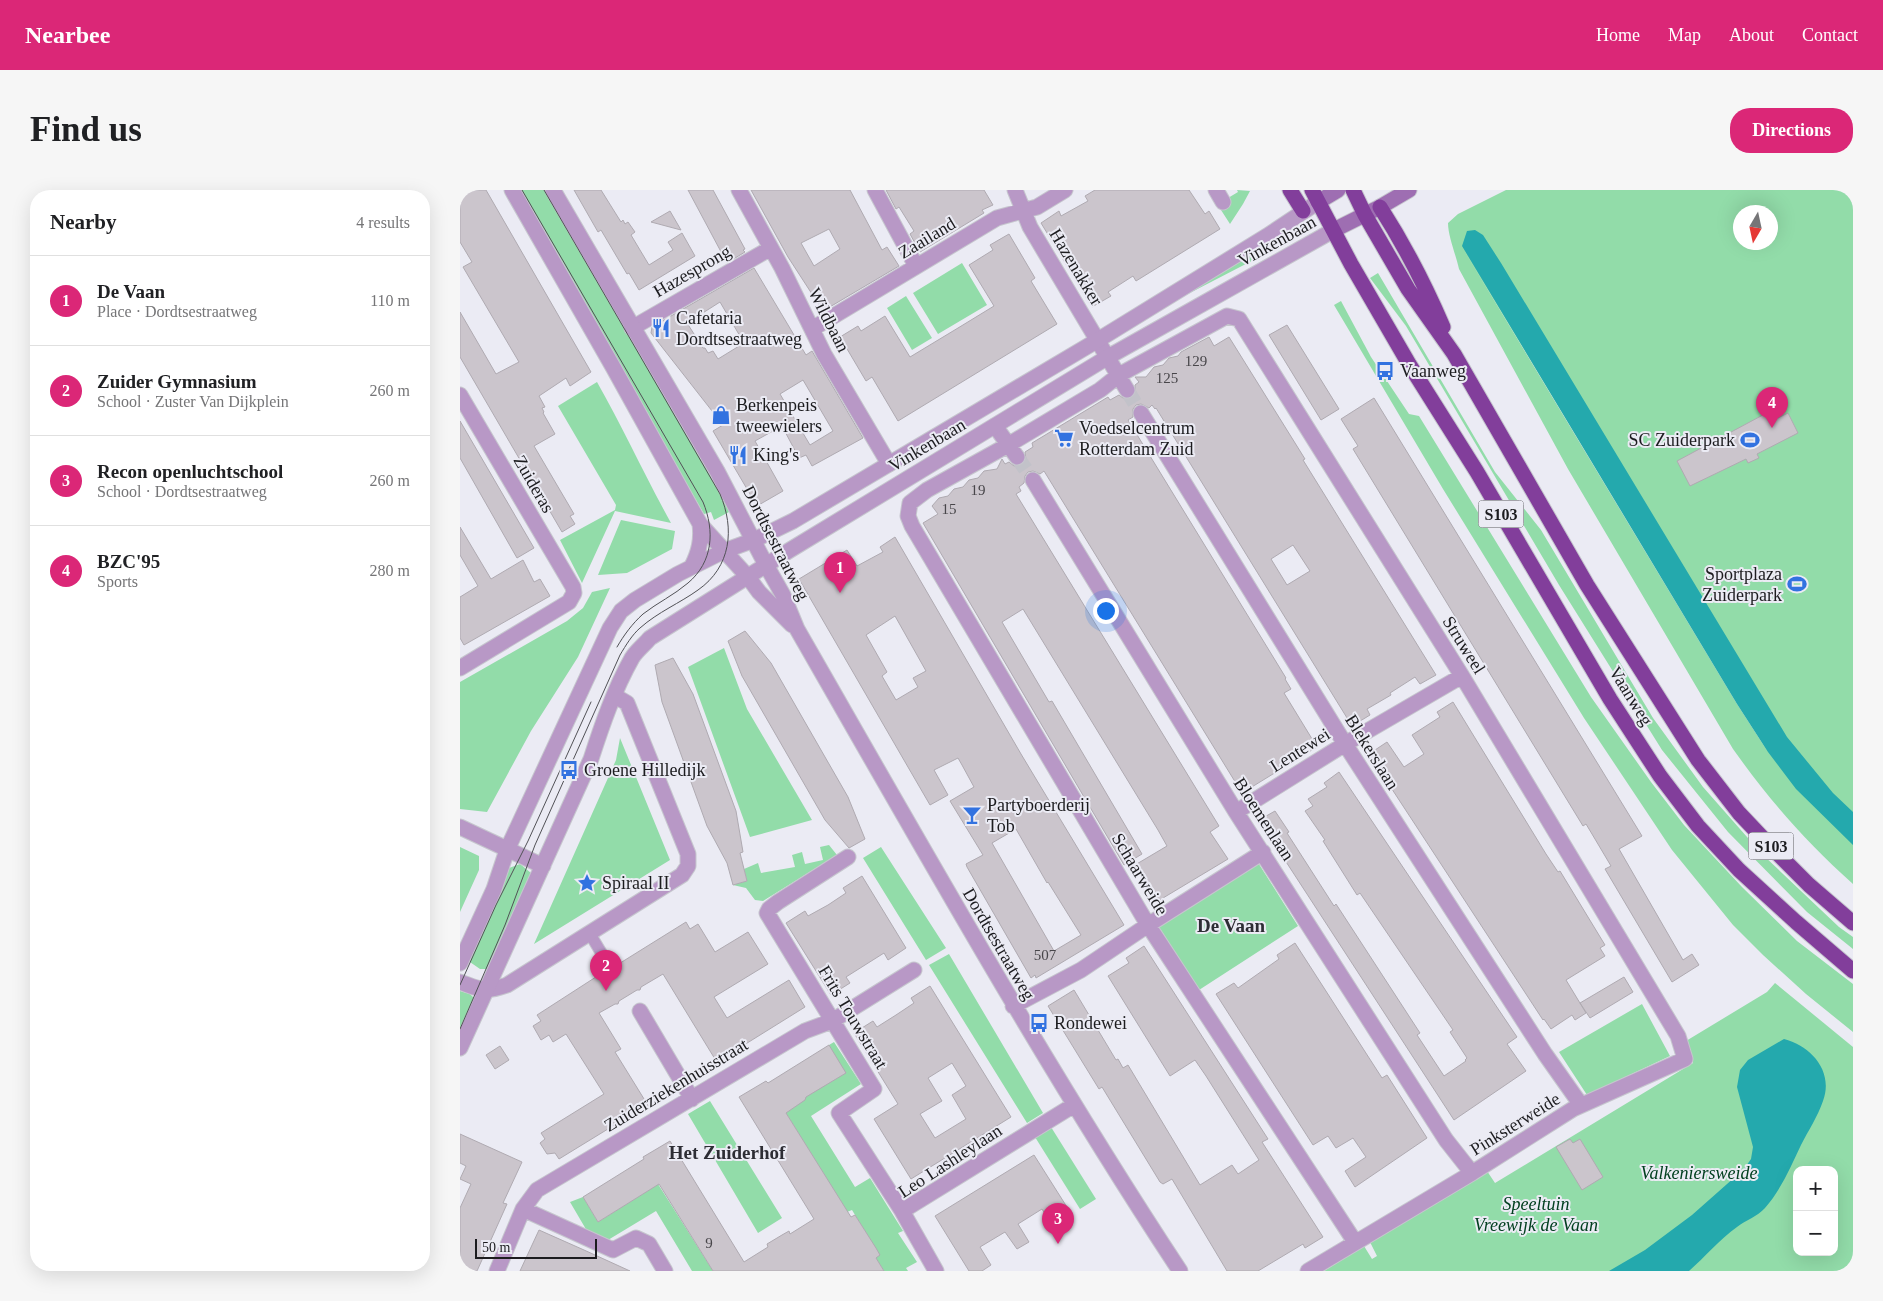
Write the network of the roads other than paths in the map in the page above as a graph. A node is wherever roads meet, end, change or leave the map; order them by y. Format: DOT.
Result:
graph roads {
  1 [pos="512,190"];
  2 [pos="553,190"];
  3 [pos="739,190"];
  4 [pos="875,190"];
  5 [pos="1015,190"];
  6 [pos="1065,190"];
  7 [pos="1290,190"];
  8 [pos="1338,190"];
  9 [pos="1353,190"];
  10 [pos="1408,190"];
  11 [pos="1315,196"];
  12 [pos="1380,207"];
  13 [pos="1303,211"];
  14 [pos="1023,212"];
  15 [pos="1365,215"];
  16 [pos="1334,230"];
  17 [pos="771,248"];
  18 [pos="916,266"];
  19 [pos="1239,320"];
  20 [pos="632,328"];
  21 [pos="812,329"];
  22 [pos="1098,340"];
  23 [pos="1454,354"];
  24 [pos="1113,366"];
  25 [pos="1127,390"];
  26 [pos="460,395"];
  27 [pos="1141,412"];
  28 [pos="996,426"];
  29 [pos="1012,451"];
  30 [pos="889,464"];
  31 [pos="1033,480"];
  32 [pos="908,516"];
  33 [pos="700,524"];
  34 [pos="754,540"];
  35 [pos="724,551"];
  36 [pos="766,565"];
  37 [pos="692,566"];
  38 [pos="748,577"];
  39 [pos="797,629"];
  40 [pos="460,668"];
  41 [pos="1462,676"];
  42 [pos="615,696"];
  43 [pos="1345,744"];
  44 [pos="1236,812"];
  45 [pos="460,827"];
  46 [pos="507,850"];
  47 [pos="1263,852"];
  48 [pos="848,857"];
  49 [pos="543,866"];
  50 [pos="1853,923"];
  51 [pos="1148,925"];
  52 [pos="590,934"];
  53 [pos="460,963"];
  54 [pos="611,969"];
  55 [pos="914,970"];
  56 [pos="1853,971"];
  57 [pos="460,982"];
  58 [pos="486,990"];
  59 [pos="1651,993"];
  60 [pos="1013,1006"];
  61 [pos="640,1011"];
  62 [pos="832,1021"];
  63 [pos="460,1048"];
  64 [pos="692,1099"];
  65 [pos="1581,1105"];
  66 [pos="1074,1106"];
  67 [pos="1472,1173"];
  68 [pos="524,1209"];
  69 [pos="902,1211"];
  70 [pos="1355,1242"];
  71 [pos="496,1271"];
  72 [pos="665,1271"];
  73 [pos="936,1271"];
  74 [pos="1180,1271"];
  75 [pos="1308,1271"];
  1 -- 33 [label="street, Dordtsestraatweg"];
  2 -- 20 [label="street, Dordtsestraatweg"];
  3 -- 17 [label="street, Wildbaan"];
  4 -- 18 [label="street"];
  5 -- 14 [label="street, Hazenakker"];
  6 -- 14 [label="street, Zaailand"];
  7 -- 13 [label="highway"];
  8 -- 11 [label="main road"];
  9 -- 15 [label="highway, Vaanweg / S103"];
  10 -- 12 [label="main road"];
  11 -- 13 [label="street, Vinkenbaan"];
  11 -- 16 [label="highway, Vaanweg / S103"];
  12 -- 15 [label="main road"];
  12 -- 23 [label="highway"];
  13 -- 22 [label="street, Vinkenbaan"];
  14 -- 18 [label="street, Zaailand"];
  14 -- 22 [label="street, Hazenakker"];
  15 -- 16 [label="main road"];
  15 -- 23 [label="highway, Vaanweg / S103"];
  16 -- 24 [label="street, Vinkenbaan"];
  16 -- 56 [label="highway, Vaanweg / S103"];
  17 -- 20 [label="street, Hazesprong"];
  17 -- 21 [label="street, Wildbaan"];
  18 -- 21 [label="street, Zaailand"];
  19 -- 24 [label="street, Vinkenbaan"];
  19 -- 41 [label="street, Struweel"];
  20 -- 34 [label="street, Dordtsestraatweg"];
  21 -- 30 [label="street, Wildbaan"];
  22 -- 24 [label="street"];
  22 -- 30 [label="street, Vinkenbaan"];
  23 -- 50 [label="highway, Vaanweg / S103"];
  24 -- 25 [label="street"];
  24 -- 28 [label="street, Vinkenbaan"];
  24 -- 29 [label="street, Vinkenbaan"];
  26 -- 40 [label="street, Zuideras"];
  27 -- 43 [label="street, Blekerslaan"];
  28 -- 29 [label="street"];
  28 -- 36 [label="street, Vinkenbaan"];
  29 -- 32 [label="street, Vinkenbaan"];
  30 -- 34 [label="street, Vinkenbaan"];
  31 -- 44 [label="street, Bloemenlaan"];
  32 -- 51 [label="street, Schaarweide"];
  33 -- 35 [label="street, Dordtsestraatweg"];
  33 -- 37 [label="street"];
  34 -- 35 [label="street"];
  34 -- 36 [label="street, Dordtsestraatweg"];
  35 -- 37 [label="street"];
  35 -- 38 [label="street, Dordtsestraatweg"];
  36 -- 38 [label="street"];
  36 -- 39 [label="street, Dordtsestraatweg"];
  37 -- 46 [label="street"];
  38 -- 39 [label="street, Dordtsestraatweg"];
  38 -- 42 [label="street"];
  39 -- 60 [label="street, Dordtsestraatweg"];
  41 -- 43 [label="street, Lentewei"];
  41 -- 59 [label="street, Struweel"];
  42 -- 49 [label="street"];
  42 -- 52 [label="street"];
  43 -- 44 [label="street, Lentewei"];
  43 -- 65 [label="street, Blekerslaan"];
  44 -- 47 [label="street, Bloemenlaan"];
  45 -- 46 [label="street"];
  46 -- 49 [label="street"];
  46 -- 53 [label="street"];
  47 -- 51 [label="street"];
  47 -- 67 [label="street, Bloemenlaan"];
  48 -- 62 [label="street, Frits Touwstraat"];
  49 -- 58 [label="street"];
  51 -- 60 [label="street"];
  51 -- 70 [label="street, Schaarweide"];
  52 -- 54 [label="street"];
  52 -- 58 [label="street"];
  55 -- 62 [label="street, Zuiderziekenhuisstraat"];
  57 -- 58 [label="street"];
  58 -- 63 [label="street"];
  59 -- 65 [label="street, Pinksterweide"];
  60 -- 66 [label="street, Dordtsestraatweg"];
  61 -- 64 [label="street"];
  62 -- 64 [label="street, Zuiderziekenhuisstraat"];
  62 -- 69 [label="street, Frits Touwstraat"];
  64 -- 68 [label="street, Zuiderziekenhuisstraat"];
  65 -- 67 [label="street, Pinksterweide"];
  66 -- 69 [label="street, Leo Lashleylaan"];
  66 -- 74 [label="street, Dordtsestraatweg"];
  67 -- 70 [label="street, Pinksterweide"];
  68 -- 71 [label="street, Zuiderziekenhuisstraat"];
  68 -- 72 [label="street"];
  69 -- 73 [label="street, Leo Lashleylaan"];
  70 -- 75 [label="street, Pinksterweide"];
}
